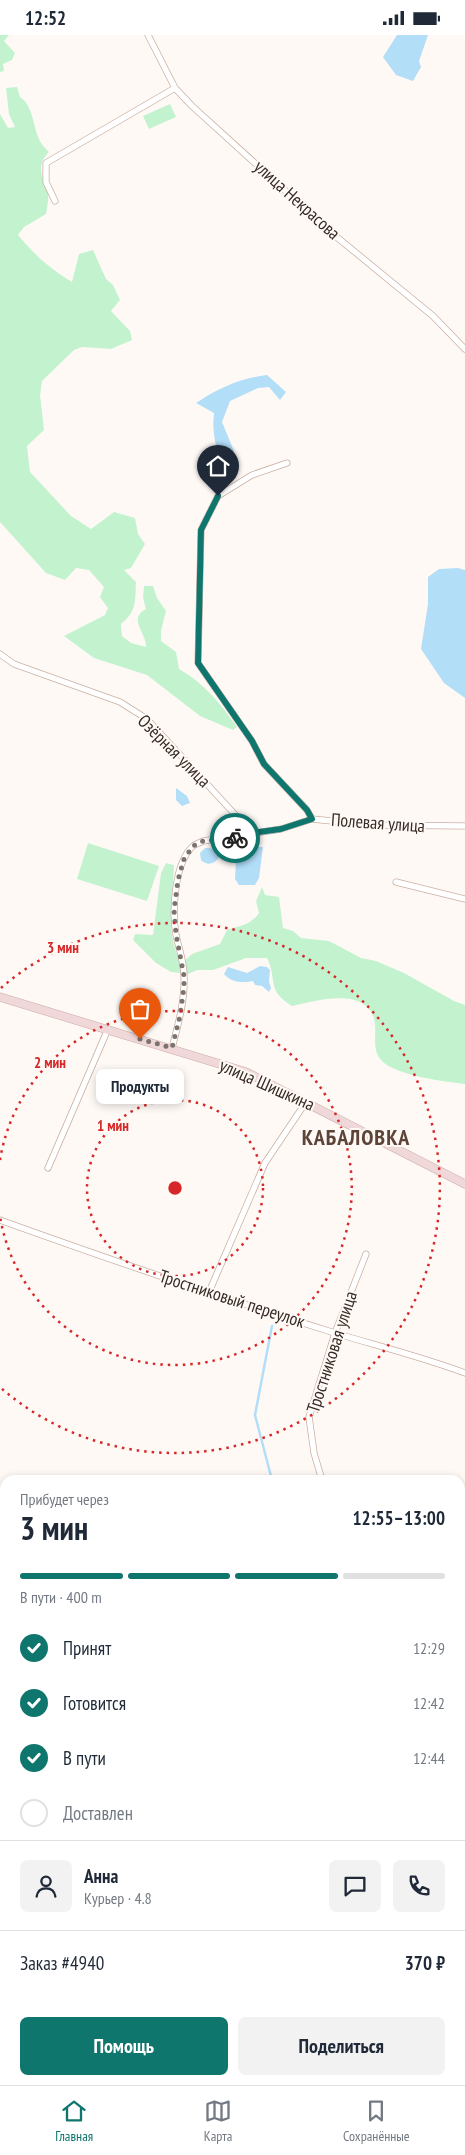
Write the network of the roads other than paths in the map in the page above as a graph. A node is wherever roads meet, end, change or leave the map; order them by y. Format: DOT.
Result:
graph roads {
  1 [pos="148,35"];
  2 [pos="175,88"];
  3 [pos="55,201"];
  4 [pos="465,349"];
  5 [pos="287,463"];
  6 [pos="0,654"];
  7 [pos="312,819"];
  8 [pos="465,827"];
  9 [pos="252,833"];
  10 [pos="396,882"];
  11 [pos="465,899"];
  12 [pos="0,997"];
  13 [pos="108,1029"];
  14 [pos="172,1048"];
  15 [pos="306,1102"];
  16 [pos="48,1168"];
  17 [pos="465,1184"];
  18 [pos="0,1220"];
  19 [pos="366,1254"];
  20 [pos="209,1292"];
  21 [pos="335,1333"];
  22 [pos="465,1373"];
  23 [pos="321,1475"];
  1 -- 2 [label="street, улица Некрасова"];
  2 -- 3 [label="street"];
  2 -- 4 [label="street, улица Некрасова"];
  5 -- 7 [label="street, Полевая улица"];
  6 -- 9 [label="street, Озёрная улица"];
  7 -- 8 [label="street, Полевая улица"];
  7 -- 9 [label="street"];
  9 -- 14 [label="street"];
  10 -- 11 [label="street"];
  12 -- 13 [label="street, улица Шишкина"];
  13 -- 14 [label="street, улица Шишкина"];
  13 -- 16 [label="street"];
  14 -- 15 [label="street, улица Шишкина"];
  15 -- 17 [label="street, улица Шишкина"];
  15 -- 20 [label="street"];
  18 -- 20 [label="street, Тростниковый переулок"];
  19 -- 21 [label="street, Тростниковая улица"];
  20 -- 21 [label="street, Тростниковый переулок"];
  21 -- 22 [label="street, Тростниковый переулок"];
  21 -- 23 [label="street, Тростниковая улица"];
}
